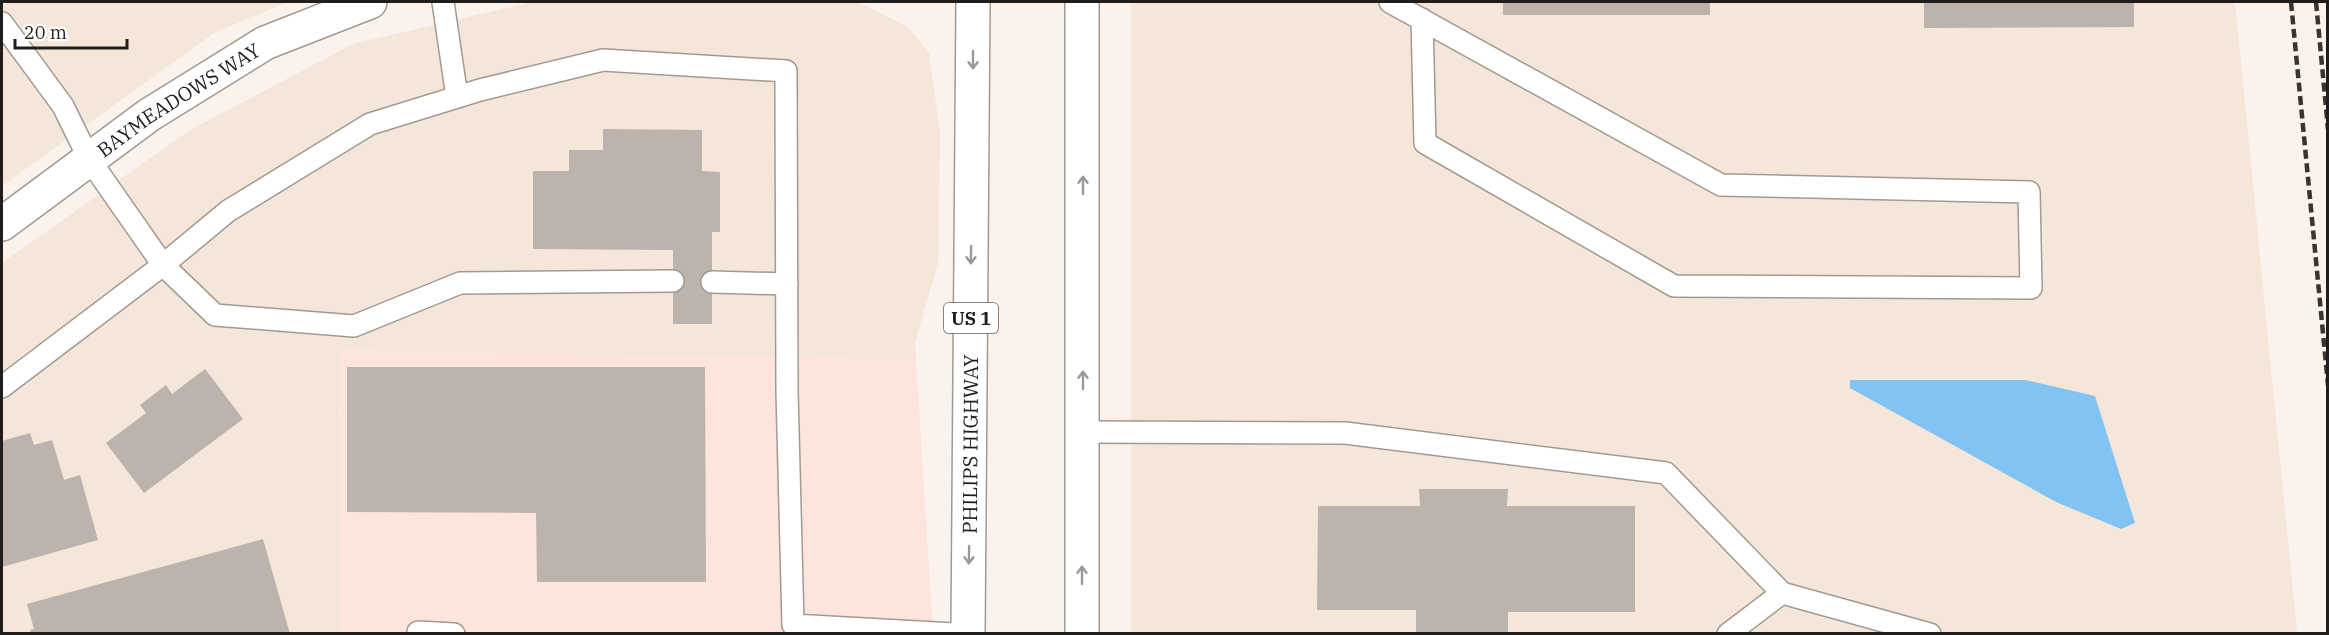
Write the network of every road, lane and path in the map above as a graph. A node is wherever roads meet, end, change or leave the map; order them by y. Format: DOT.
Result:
graph roads {
  1 [pos="370,2"];
  2 [pos="443,2"];
  3 [pos="973,2"];
  4 [pos="1082,2"];
  5 [pos="1098,2"];
  6 [pos="1390,2"];
  7 [pos="1422,19"];
  8 [pos="2,23"];
  9 [pos="457,97"];
  10 [pos="89,159"];
  11 [pos="2,224"];
  12 [pos="163,265"];
  13 [pos="673,281"];
  14 [pos="712,282"];
  15 [pos="787,284"];
  16 [pos="2,387"];
  17 [pos="1083,432"];
  18 [pos="1782,593"];
  19 [pos="792,629"];
  20 [pos="418,632"];
  21 [pos="454,633"];
  22 [pos="954,633"];
  23 [pos="968,633"];
  24 [pos="1082,633"];
  25 [pos="1728,633"];
  26 [pos="1930,633"];
  1 -- 10 [label="main road, BAYMEADOWS WAY"];
  2 -- 9 [label="lane"];
  3 -- 23 [label="main road, PHILIPS HIGHWAY / US 1, one-way"];
  4 -- 5 [label="lane"];
  17 -- 4 [label="main road, one-way"];
  6 -- 7 [label="lane"];
  7 -- 7 [label="lane"];
  8 -- 10 [label="lane"];
  9 -- 12 [label="lane"];
  9 -- 15 [label="lane"];
  10 -- 11 [label="main road, BAYMEADOWS WAY"];
  10 -- 12 [label="lane"];
  12 -- 13 [label="lane"];
  12 -- 16 [label="lane"];
  14 -- 15 [label="lane"];
  15 -- 19 [label="lane"];
  17 -- 18 [label="lane"];
  24 -- 17 [label="main road, one-way"];
  18 -- 25 [label="lane"];
  18 -- 26 [label="lane"];
  19 -- 22 [label="lane"];
  20 -- 21 [label="lane"];
}
